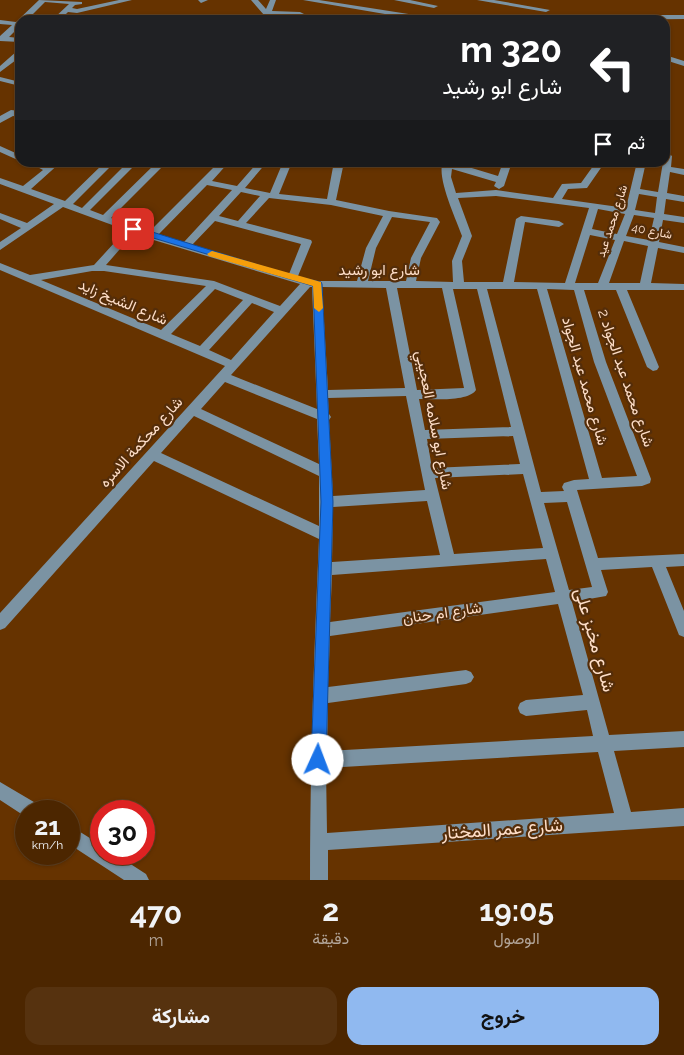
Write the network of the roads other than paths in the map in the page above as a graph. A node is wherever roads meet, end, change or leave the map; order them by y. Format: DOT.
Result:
graph roads {
  1 [pos="44,0"];
  2 [pos="128,0"];
  3 [pos="254,0"];
  4 [pos="273,0"];
  5 [pos="306,0"];
  6 [pos="397,0"];
  7 [pos="480,0"];
  8 [pos="81,2"];
  9 [pos="434,6"];
  10 [pos="67,10"];
  11 [pos="546,10"];
  12 [pos="77,11"];
  13 [pos="28,15"];
  14 [pos="62,15"];
  15 [pos="73,15"];
  16 [pos="266,15"];
  17 [pos="267,15"];
  18 [pos="301,15"];
  19 [pos="388,15"];
  20 [pos="684,17"];
  21 [pos="672,18"];
  22 [pos="684,21"];
  23 [pos="0,22"];
  24 [pos="15,22"];
  25 [pos="15,27"];
  26 [pos="2,39"];
  27 [pos="15,40"];
  28 [pos="15,57"];
  29 [pos="670,59"];
  30 [pos="684,64"];
  31 [pos="15,66"];
  32 [pos="0,70"];
  33 [pos="0,78"];
  34 [pos="15,82"];
  35 [pos="0,150"];
  36 [pos="15,154"];
  37 [pos="44,167"];
  38 [pos="51,167"];
  39 [pos="105,167"];
  40 [pos="129,167"];
  41 [pos="158,167"];
  42 [pos="221,167"];
  43 [pos="271,167"];
  44 [pos="274,167"];
  45 [pos="338,167"];
  46 [pos="447,167"];
  47 [pos="457,167"];
  48 [pos="506,167"];
  49 [pos="597,167"];
  50 [pos="641,167"];
  51 [pos="49,169"];
  52 [pos="666,169"];
  53 [pos="684,172"];
  54 [pos="501,180"];
  55 [pos="0,182"];
  56 [pos="205,182"];
  57 [pos="238,189"];
  58 [pos="24,190"];
  59 [pos="636,191"];
  60 [pos="496,193"];
  61 [pos="270,196"];
  62 [pos="453,196"];
  63 [pos="662,196"];
  64 [pos="684,199"];
  65 [pos="556,201"];
  66 [pos="331,202"];
  67 [pos="64,204"];
  68 [pos="594,206"];
  69 [pos="84,211"];
  70 [pos="630,212"];
  71 [pos="389,214"];
  72 [pos="0,216"];
  73 [pos="659,216"];
  74 [pos="212,217"];
  75 [pos="105,219"];
  76 [pos="684,220"];
  77 [pos="240,224"];
  78 [pos="559,224"];
  79 [pos="28,227"];
  80 [pos="133,229"];
  81 [pos="586,231"];
  82 [pos="150,236"];
  83 [pos="621,238"];
  84 [pos="654,244"];
  85 [pos="186,246"];
  86 [pos="0,247"];
  87 [pos="684,250"];
  88 [pos="0,266"];
  89 [pos="97,268"];
  90 [pos="30,278"];
  91 [pos="292,278"];
  92 [pos="214,284"];
  93 [pos="312,284"];
  94 [pos="362,285"];
  95 [pos="391,285"];
  96 [pos="410,285"];
  97 [pos="453,285"];
  98 [pos="481,285"];
  99 [pos="508,286"];
  100 [pos="541,286"];
  101 [pos="574,286"];
  102 [pos="602,287"];
  103 [pos="620,287"];
  104 [pos="645,287"];
  105 [pos="682,287"];
  106 [pos="250,299"];
  107 [pos="684,300"];
  108 [pos="282,311"];
  109 [pos="163,335"];
  110 [pos="202,352"];
  111 [pos="233,365"];
  112 [pos="653,368"];
  113 [pos="222,376"];
  114 [pos="323,394"];
  115 [pos="412,394"];
  116 [pos="192,410"];
  117 [pos="324,417"];
  118 [pos="518,431"];
  119 [pos="419,435"];
  120 [pos="152,454"];
  121 [pos="528,469"];
  122 [pos="326,473"];
  123 [pos="427,473"];
  124 [pos="597,484"];
  125 [pos="433,495"];
  126 [pos="571,496"];
  127 [pos="536,498"];
  128 [pos="327,502"];
  129 [pos="327,536"];
  130 [pos="551,553"];
  131 [pos="684,560"];
  132 [pos="449,561"];
  133 [pos="657,561"];
  134 [pos="593,564"];
  135 [pos="326,569"];
  136 [pos="563,596"];
  137 [pos="0,623"];
  138 [pos="321,630"];
  139 [pos="684,630"];
  140 [pos="466,676"];
  141 [pos="320,696"];
  142 [pos="593,702"];
  143 [pos="526,708"];
  144 [pos="684,739"];
  145 [pos="604,744"];
  146 [pos="318,760"];
  147 [pos="0,790"];
  148 [pos="15,800"];
  149 [pos="684,817"];
  150 [pos="626,821"];
  151 [pos="80,841"];
  152 [pos="320,842"];
  153 [pos="140,880"];
  154 [pos="320,880"];
  1 -- 8 [label="street"];
  1 -- 13 [label="street"];
  2 -- 12 [label="street"];
  3 -- 16 [label="street"];
  4 -- 17 [label="street"];
  5 -- 18 [label="street"];
  5 -- 19 [label="street"];
  6 -- 9 [label="street"];
  7 -- 11 [label="street"];
  8 -- 10 [label="street"];
  8 -- 12 [label="street"];
  10 -- 12 [label="street"];
  10 -- 14 [label="street"];
  12 -- 15 [label="street"];
  20 -- 21 [label="street"];
  21 -- 22 [label="street"];
  23 -- 24 [label="street"];
  25 -- 26 [label="street"];
  26 -- 27 [label="street"];
  28 -- 32 [label="street"];
  29 -- 30 [label="street"];
  31 -- 33 [label="street"];
  33 -- 34 [label="street"];
  35 -- 36 [label="street"];
  37 -- 51 [label="street"];
  38 -- 51 [label="street"];
  39 -- 67 [label="street"];
  40 -- 69 [label="street"];
  41 -- 75 [label="street"];
  42 -- 56 [label="street"];
  43 -- 57 [label="street"];
  44 -- 61 [label="street"];
  45 -- 66 [label="street"];
  46 -- 62 [label="street"];
  47 -- 54 [label="street"];
  48 -- 54 [label="street"];
  49 -- 65 [label="street"];
  50 -- 59 [label="street, شارع محمد عيد"];
  51 -- 58 [label="street"];
  52 -- 53 [label="street"];
  52 -- 63 [label="street"];
  54 -- 60 [label="street"];
  55 -- 58 [label="street, شارع ابو رشيد"];
  56 -- 57 [label="street"];
  56 -- 82 [label="street"];
  57 -- 61 [label="street"];
  57 -- 74 [label="street"];
  58 -- 67 [label="street, شارع ابو رشيد"];
  59 -- 63 [label="street"];
  59 -- 70 [label="street, شارع محمد عيد"];
  60 -- 62 [label="street"];
  60 -- 65 [label="street"];
  61 -- 66 [label="street"];
  61 -- 77 [label="street"];
  62 -- 97 [label="street"];
  63 -- 64 [label="street"];
  63 -- 73 [label="street"];
  65 -- 68 [label="street"];
  66 -- 71 [label="street"];
  67 -- 69 [label="street, شارع ابو رشيد"];
  67 -- 79 [label="street"];
  68 -- 70 [label="street"];
  68 -- 81 [label="street"];
  69 -- 75 [label="street, شارع ابو رشيد"];
  70 -- 73 [label="street"];
  70 -- 83 [label="street, شارع محمد عيد"];
  71 -- 94 [label="street"];
  71 -- 96 [label="street"];
  72 -- 79 [label="street"];
  73 -- 76 [label="street"];
  73 -- 84 [label="street"];
  74 -- 77 [label="street"];
  74 -- 85 [label="street"];
  75 -- 80 [label="street, شارع ابو رشيد"];
  77 -- 91 [label="street"];
  78 -- 99 [label="street"];
  79 -- 86 [label="street"];
  80 -- 82 [label="street, شارع ابو رشيد"];
  80 -- 89 [label="street"];
  81 -- 83 [label="street, شارع 40"];
  81 -- 101 [label="street"];
  82 -- 85 [label="street, شارع ابو رشيد"];
  83 -- 84 [label="street, شارع 40"];
  83 -- 102 [label="street, شارع محمد عيد"];
  84 -- 87 [label="street, شارع 40"];
  84 -- 104 [label="street"];
  85 -- 91 [label="street, شارع ابو رشيد"];
  88 -- 90 [label="street, شارع الشيخ زايد"];
  89 -- 90 [label="street"];
  89 -- 92 [label="street"];
  90 -- 109 [label="street, شارع الشيخ زايد"];
  91 -- 93 [label="street, شارع ابو رشيد"];
  92 -- 106 [label="street"];
  92 -- 109 [label="street"];
  93 -- 94 [label="street, شارع ابو رشيد"];
  93 -- 108 [label="street, شارع محكمة الاسره"];
  93 -- 114 [label="street"];
  94 -- 95 [label="street, شارع ابو رشيد"];
  95 -- 96 [label="street, شارع ابو رشيد"];
  95 -- 115 [label="street, شارع ابو سلامه العجيبي"];
  96 -- 97 [label="street, شارع ابو رشيد"];
  97 -- 98 [label="street, شارع ابو رشيد"];
  97 -- 115 [label="street"];
  98 -- 99 [label="street, شارع ابو رشيد"];
  98 -- 118 [label="street, شارع مخبز على"];
  99 -- 100 [label="street, شارع ابو رشيد"];
  100 -- 101 [label="street, شارع ابو رشيد"];
  100 -- 124 [label="street, شارع محمد عبد الجواد"];
  101 -- 102 [label="street, شارع ابو رشيد"];
  101 -- 124 [label="street, شارع محمد عبد الجواد 2"];
  102 -- 103 [label="street, شارع ابو رشيد"];
  103 -- 104 [label="street, شارع ابو رشيد"];
  103 -- 112 [label="street"];
  104 -- 105 [label="street, شارع ابو رشيد"];
  105 -- 107 [label="street"];
  106 -- 108 [label="street"];
  106 -- 110 [label="street"];
  108 -- 111 [label="street, شارع محكمة الاسره"];
  109 -- 110 [label="street, شارع الشيخ زايد"];
  110 -- 111 [label="street, شارع الشيخ زايد"];
  111 -- 113 [label="street, شارع محكمة الاسره"];
  113 -- 116 [label="street, شارع محكمة الاسره"];
  113 -- 117 [label="street"];
  114 -- 115 [label="street"];
  114 -- 117 [label="street"];
  115 -- 119 [label="street, شارع ابو سلامه العجيبي"];
  116 -- 120 [label="street, شارع محكمة الاسره"];
  116 -- 122 [label="street"];
  117 -- 122 [label="street"];
  118 -- 119 [label="street"];
  118 -- 121 [label="street, شارع مخبز على"];
  119 -- 123 [label="street, شارع ابو سلامه العجيبي"];
  120 -- 129 [label="street"];
  120 -- 137 [label="street, شارع محكمة الاسره"];
  121 -- 123 [label="street"];
  121 -- 127 [label="street, شارع مخبز على"];
  122 -- 128 [label="street"];
  123 -- 125 [label="street, شارع ابو سلامه العجيبي"];
  124 -- 126 [label="street"];
  125 -- 128 [label="street"];
  125 -- 132 [label="street, شارع ابو سلامه العجيبي"];
  126 -- 127 [label="street"];
  126 -- 134 [label="street"];
  127 -- 130 [label="street, شارع مخبز على"];
  128 -- 129 [label="street"];
  129 -- 135 [label="street"];
  130 -- 132 [label="street"];
  130 -- 136 [label="street, شارع مخبز على"];
  131 -- 133 [label="street"];
  132 -- 135 [label="street"];
  133 -- 134 [label="street"];
  133 -- 139 [label="street"];
  134 -- 136 [label="street, شارع ام حنان"];
  135 -- 138 [label="street"];
  136 -- 138 [label="street, شارع ام حنان"];
  136 -- 142 [label="street, شارع مخبز على"];
  138 -- 141 [label="street"];
  140 -- 141 [label="street"];
  141 -- 146 [label="street"];
  142 -- 143 [label="street"];
  142 -- 145 [label="street, شارع مخبز على"];
  144 -- 145 [label="street"];
  145 -- 146 [label="street"];
  145 -- 150 [label="street, شارع مخبز على"];
  146 -- 152 [label="street"];
  147 -- 148 [label="street"];
  149 -- 150 [label="street, شارع عمر المختار"];
  150 -- 152 [label="street, شارع عمر المختار"];
  151 -- 153 [label="street"];
  152 -- 154 [label="street"];
}
